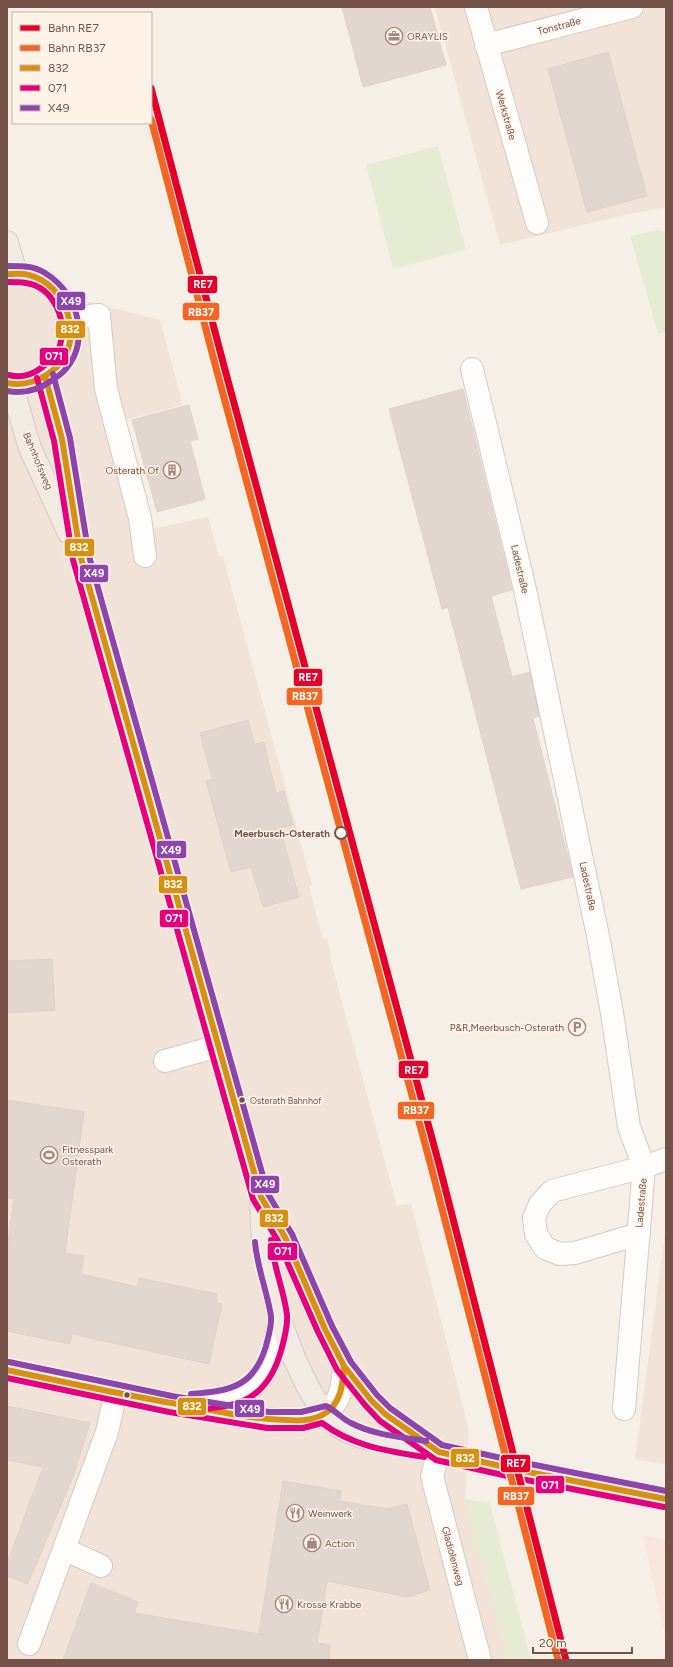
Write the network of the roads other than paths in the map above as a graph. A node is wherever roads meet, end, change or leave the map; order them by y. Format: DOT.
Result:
graph roads {
  1 [pos="476,7"];
  2 [pos="632,7"];
  3 [pos="486,45"];
  4 [pos="537,223"];
  5 [pos="7,242"];
  6 [pos="11,273"];
  7 [pos="71,318"];
  8 [pos="472,369"];
  9 [pos="45,376"];
  10 [pos="9,384"];
  11 [pos="145,556"];
  12 [pos="81,558"];
  13 [pos="218,1046"];
  14 [pos="165,1061"];
  15 [pos="666,1159"];
  16 [pos="644,1167"];
  17 [pos="261,1197"];
  18 [pos="639,1234"];
  19 [pos="279,1318"];
  20 [pos="344,1366"];
  21 [pos="7,1370"];
  22 [pos="116,1392"];
  23 [pos="171,1404"];
  24 [pos="624,1409"];
  25 [pos="324,1414"];
  26 [pos="439,1452"];
  27 [pos="666,1499"];
  28 [pos="64,1549"];
  29 [pos="101,1566"];
  30 [pos="29,1644"];
  31 [pos="480,1660"];
  1 -- 3 [label="street, Werkstraße"];
  2 -- 3 [label="street, Tonstraße"];
  3 -- 4 [label="street, Werkstraße"];
  5 -- 6 [label="main road"];
  6 -- 7 [label="main road"];
  7 -- 9 [label="main road"];
  7 -- 11 [label="street"];
  8 -- 16 [label="street, Ladestraße"];
  9 -- 10 [label="main road"];
  9 -- 12 [label="main road, Bahnhofsweg"];
  10 -- 12 [label="main road, Bahnhofsweg"];
  12 -- 13 [label="main road, Bahnhofsweg"];
  13 -- 14 [label="street"];
  13 -- 17 [label="main road, Bahnhofsweg"];
  15 -- 16 [label="street"];
  16 -- 18 [label="street, Ladestraße"];
  16 -- 18 [label="street"];
  17 -- 19 [label="main road, Bahnhofsweg"];
  17 -- 20 [label="main road, Bahnhofsweg"];
  18 -- 24 [label="street, Ladestraße"];
  19 -- 23 [label="street"];
  19 -- 25 [label="main road, Bahnhofsweg"];
  20 -- 25 [label="street"];
  20 -- 26 [label="main road, Bahnhofsweg"];
  21 -- 22 [label="street"];
  22 -- 23 [label="street"];
  22 -- 28 [label="street"];
  23 -- 25 [label="street"];
  25 -- 26 [label="main road"];
  26 -- 27 [label="main road"];
  26 -- 31 [label="street, Gladiolenweg"];
  28 -- 29 [label="street"];
  28 -- 30 [label="street"];
}
